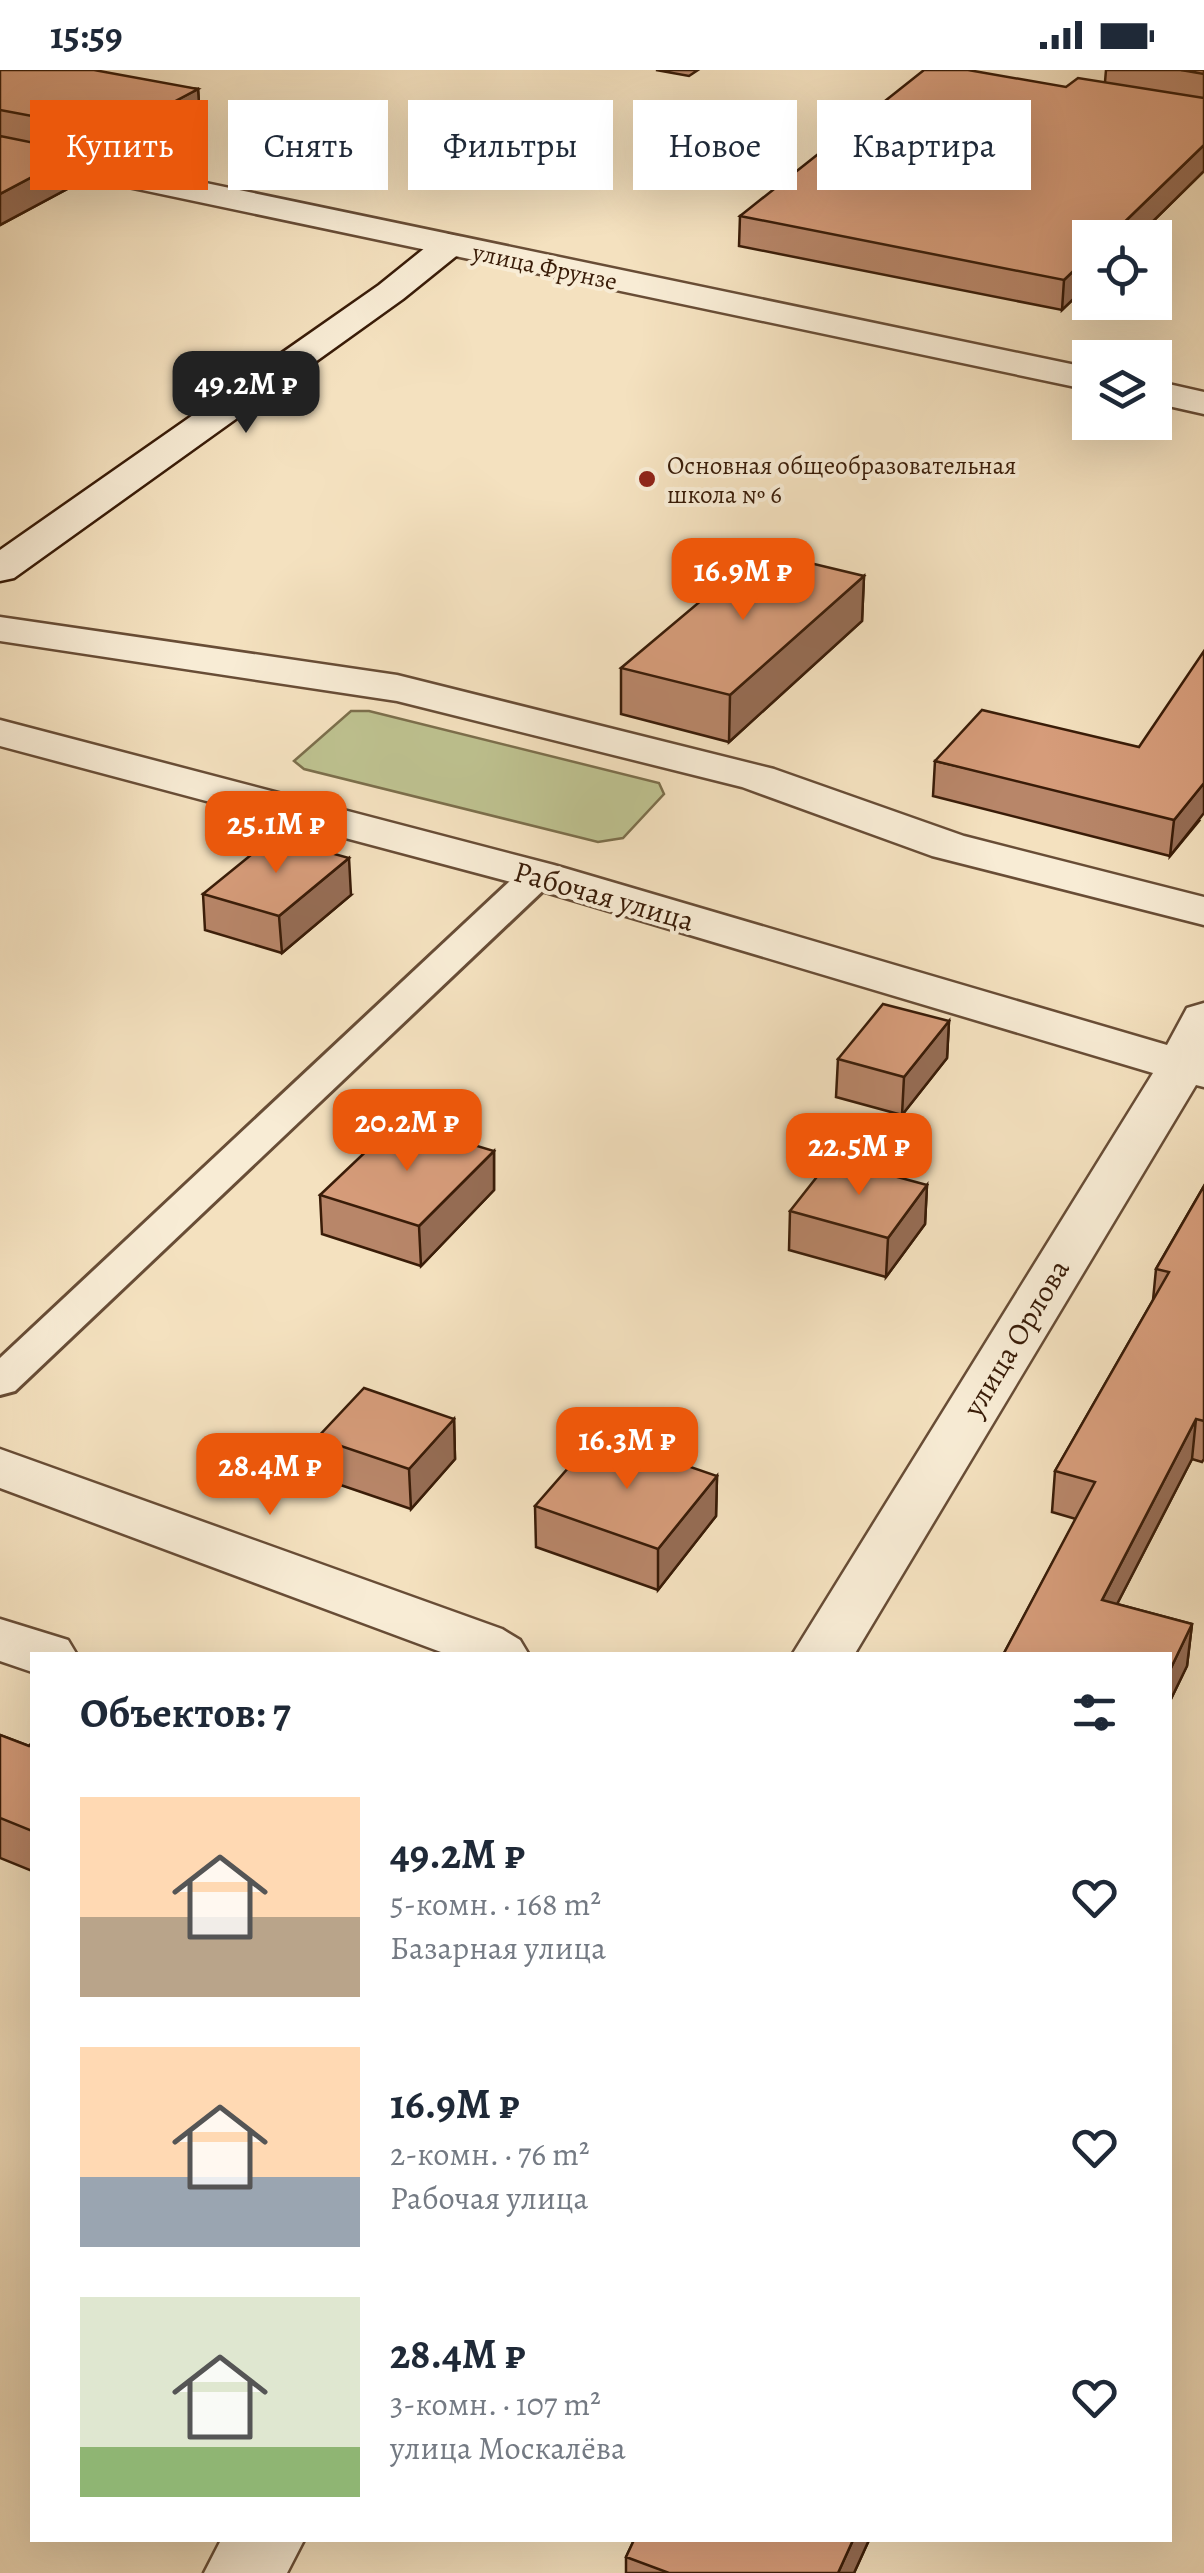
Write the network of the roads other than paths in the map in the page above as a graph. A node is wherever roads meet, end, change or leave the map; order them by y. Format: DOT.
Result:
graph roads {
  1 [pos="0,150"];
  2 [pos="448,246"];
  3 [pos="1072,375"];
  4 [pos="1172,396"];
  5 [pos="1204,403"];
  6 [pos="0,569"];
  7 [pos="0,628"];
  8 [pos="0,733"];
  9 [pos="538,876"];
  10 [pos="1204,911"];
  11 [pos="1197,1053"];
  12 [pos="0,1382"];
  13 [pos="0,1467"];
  14 [pos="0,1639"];
  15 [pos="37,1652"];
  16 [pos="493,1652"];
  17 [pos="824,1652"];
  18 [pos="264,2542"];
  19 [pos="244,2573"];
  1 -- 2 [label="street, улица Фрунзе"];
  2 -- 3 [label="street, улица Фрунзе"];
  2 -- 6 [label="street"];
  4 -- 5 [label="street"];
  7 -- 10 [label="street"];
  8 -- 9 [label="street, Рабочая улица"];
  9 -- 11 [label="street, Рабочая улица"];
  9 -- 12 [label="lane"];
  11 -- 17 [label="street, улица Орлова"];
  13 -- 16 [label="street"];
  14 -- 15 [label="street"];
  18 -- 19 [label="street"];
}
